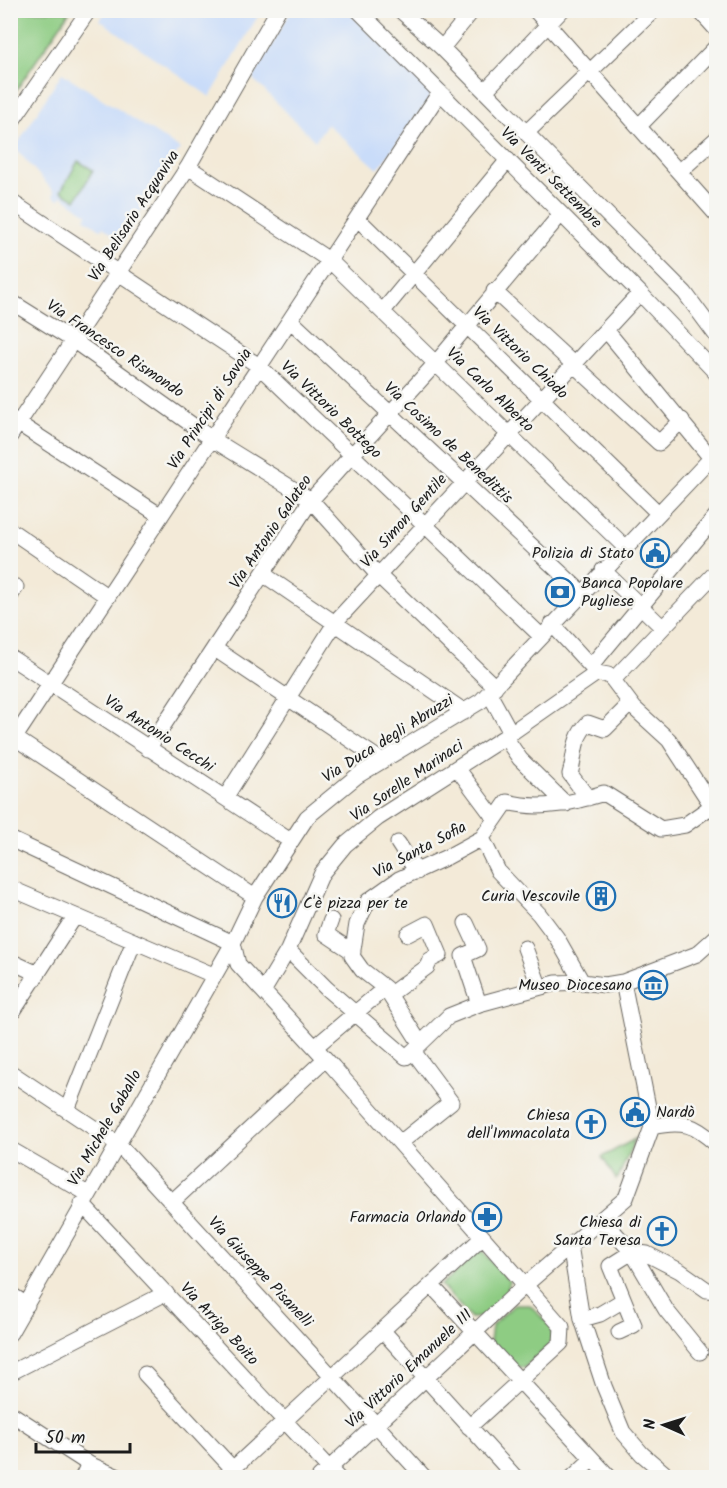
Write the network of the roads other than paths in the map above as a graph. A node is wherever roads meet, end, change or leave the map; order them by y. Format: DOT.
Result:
graph roads {
  1 [pos="89,10"];
  2 [pos="279,10"];
  3 [pos="358,10"];
  4 [pos="400,10"];
  5 [pos="473,10"];
  6 [pos="535,10"];
  7 [pos="562,10"];
  8 [pos="654,10"];
  9 [pos="699,10"];
  10 [pos="549,24"];
  11 [pos="717,29"];
  12 [pos="717,47"];
  13 [pos="442,48"];
  14 [pos="590,70"];
  15 [pos="484,91"];
  16 [pos="440,92"];
  17 [pos="10,124"];
  18 [pos="639,126"];
  19 [pos="526,133"];
  20 [pos="717,140"];
  21 [pos="508,160"];
  22 [pos="188,167"];
  23 [pos="679,172"];
  24 [pos="10,201"];
  25 [pos="561,214"];
  26 [pos="717,214"];
  27 [pos="357,218"];
  28 [pos="329,260"];
  29 [pos="120,272"];
  30 [pos="414,274"];
  31 [pos="494,291"];
  32 [pos="640,293"];
  33 [pos="10,301"];
  34 [pos="383,311"];
  35 [pos="290,320"];
  36 [pos="466,325"];
  37 [pos="606,330"];
  38 [pos="717,335"];
  39 [pos="74,341"];
  40 [pos="436,363"];
  41 [pos="575,363"];
  42 [pos="259,366"];
  43 [pos="717,373"];
  44 [pos="541,399"];
  45 [pos="390,414"];
  46 [pos="682,420"];
  47 [pos="13,426"];
  48 [pos="508,434"];
  49 [pos="212,439"];
  50 [pos="351,454"];
  51 [pos="714,455"];
  52 [pos="464,482"];
  53 [pos="311,500"];
  54 [pos="658,513"];
  55 [pos="161,516"];
  56 [pos="717,516"];
  57 [pos="424,524"];
  58 [pos="10,530"];
  59 [pos="625,547"];
  60 [pos="603,570"];
  61 [pos="717,572"];
  62 [pos="263,574"];
  63 [pos="378,575"];
  64 [pos="581,592"];
  65 [pos="108,597"];
  66 [pos="641,607"];
  67 [pos="335,623"];
  68 [pos="552,624"];
  69 [pos="662,627"];
  70 [pos="541,636"];
  71 [pos="215,649"];
  72 [pos="10,657"];
  73 [pos="594,670"];
  74 [pos="613,680"];
  75 [pos="50,685"];
  76 [pos="492,690"];
  77 [pos="288,698"];
  78 [pos="630,704"];
  79 [pos="465,712"];
  80 [pos="508,735"];
  81 [pos="13,742"];
  82 [pos="148,749"];
  83 [pos="382,761"];
  84 [pos="457,768"];
  85 [pos="225,798"];
  86 [pos="588,798"];
  87 [pos="566,804"];
  88 [pos="715,807"];
  89 [pos="495,819"];
  90 [pos="482,838"];
  91 [pos="10,839"];
  92 [pos="289,840"];
  93 [pos="398,843"];
  94 [pos="417,872"];
  95 [pos="10,888"];
  96 [pos="255,897"];
  97 [pos="75,916"];
  98 [pos="331,920"];
  99 [pos="466,923"];
  100 [pos="408,934"];
  101 [pos="717,937"];
  102 [pos="134,941"];
  103 [pos="233,943"];
  104 [pos="525,948"];
  105 [pos="288,950"];
  106 [pos="353,952"];
  107 [pos="10,960"];
  108 [pos="38,974"];
  109 [pos="213,975"];
  110 [pos="582,982"];
  111 [pos="623,982"];
  112 [pos="539,984"];
  113 [pos="264,990"];
  114 [pos="387,992"];
  115 [pos="479,1004"];
  116 [pos="357,1012"];
  117 [pos="10,1016"];
  118 [pos="417,1047"];
  119 [pos="320,1053"];
  120 [pos="10,1072"];
  121 [pos="67,1110"];
  122 [pos="652,1127"];
  123 [pos="399,1143"];
  124 [pos="118,1144"];
  125 [pos="717,1144"];
  126 [pos="10,1149"];
  127 [pos="85,1199"];
  128 [pos="172,1202"];
  129 [pos="602,1219"];
  130 [pos="483,1237"];
  131 [pos="570,1245"];
  132 [pos="632,1252"];
  133 [pos="431,1285"];
  134 [pos="524,1286"];
  135 [pos="717,1291"];
  136 [pos="166,1293"];
  137 [pos="10,1294"];
  138 [pos="622,1300"];
  139 [pos="27,1305"];
  140 [pos="582,1319"];
  141 [pos="382,1330"];
  142 [pos="619,1332"];
  143 [pos="10,1333"];
  144 [pos="474,1333"];
  145 [pos="700,1352"];
  146 [pos="10,1374"];
  147 [pos="146,1374"];
  148 [pos="332,1377"];
  149 [pos="425,1379"];
  150 [pos="519,1381"];
  151 [pos="10,1413"];
  152 [pos="285,1420"];
  153 [pos="376,1425"];
  154 [pos="469,1427"];
  155 [pos="592,1458"];
  156 [pos="85,1471"];
  157 [pos="228,1473"];
  158 [pos="329,1474"];
  159 [pos="121,1478"];
  160 [pos="425,1478"];
  161 [pos="516,1478"];
  162 [pos="573,1478"];
  163 [pos="610,1478"];
  164 [pos="670,1478"];
  1 -- 17 [label="street"];
  2 -- 22 [label="street, Via Belisario Acquaviva"];
  3 -- 16 [label="street, Via Venti Settembre"];
  4 -- 13 [label="street, Via Venti Settembre"];
  5 -- 13 [label="street"];
  6 -- 10 [label="street"];
  7 -- 10 [label="street"];
  8 -- 14 [label="street"];
  9 -- 11 [label="street"];
  10 -- 14 [label="street"];
  10 -- 15 [label="street"];
  12 -- 18 [label="street"];
  13 -- 15 [label="street, Via Venti Settembre"];
  14 -- 18 [label="street"];
  14 -- 19 [label="street"];
  15 -- 19 [label="street, Via Venti Settembre"];
  16 -- 21 [label="street, Via Venti Settembre"];
  16 -- 27 [label="street, Via Principi di Savoia"];
  18 -- 23 [label="street"];
  19 -- 38 [label="street, Via Venti Settembre"];
  20 -- 23 [label="street"];
  21 -- 25 [label="street, Via Venti Settembre"];
  21 -- 30 [label="street"];
  22 -- 28 [label="street, Via Carlo Alberto"];
  22 -- 29 [label="street, Via Belisario Acquaviva"];
  23 -- 26 [label="street"];
  24 -- 29 [label="street, Via Vittorio Bottego"];
  25 -- 31 [label="street, Via Antonio Galateo"];
  25 -- 32 [label="street, Via Venti Settembre"];
  27 -- 28 [label="street, Via Principi di Savoia"];
  27 -- 30 [label="street, Via Vittorio Chiodo"];
  28 -- 34 [label="street, Via Carlo Alberto"];
  28 -- 35 [label="street, Via Principi di Savoia"];
  29 -- 39 [label="street, Via Belisario Acquaviva"];
  29 -- 42 [label="street, Via Vittorio Bottego"];
  30 -- 34 [label="street"];
  30 -- 36 [label="street, Via Vittorio Chiodo"];
  31 -- 36 [label="street, Via Antonio Galateo"];
  31 -- 41 [label="street"];
  32 -- 37 [label="street, Via Simon Gentile"];
  32 -- 43 [label="street, Via Venti Settembre"];
  33 -- 39 [label="street, Via Francesco Rismondo"];
  34 -- 40 [label="street, Via Carlo Alberto"];
  35 -- 42 [label="street, Via Principi di Savoia"];
  35 -- 45 [label="street, Via Cosimo de Benedittis"];
  36 -- 40 [label="street, Via Antonio Galateo"];
  36 -- 44 [label="street, Via Vittorio Chiodo"];
  37 -- 41 [label="street, Via Simon Gentile"];
  37 -- 46 [label="street"];
  39 -- 47 [label="street, Via Belisario Acquaviva"];
  39 -- 49 [label="street, Via Francesco Rismondo"];
  40 -- 45 [label="street, Via Antonio Galateo"];
  40 -- 48 [label="street, Via Carlo Alberto"];
  41 -- 44 [label="street, Via Simon Gentile"];
  41 -- 46 [label="street"];
  42 -- 49 [label="street, Via Principi di Savoia"];
  42 -- 50 [label="street, Via Vittorio Bottego"];
  44 -- 48 [label="street, Via Simon Gentile"];
  44 -- 54 [label="street, Via Vittorio Chiodo"];
  45 -- 50 [label="street, Via Antonio Galateo"];
  45 -- 52 [label="street, Via Cosimo de Benedittis"];
  46 -- 51 [label="street"];
  47 -- 55 [label="street"];
  48 -- 52 [label="street, Via Simon Gentile"];
  48 -- 59 [label="street, Via Carlo Alberto"];
  49 -- 53 [label="street, Via Francesco Rismondo"];
  49 -- 55 [label="street, Via Principi di Savoia"];
  50 -- 53 [label="street, Via Antonio Galateo"];
  50 -- 57 [label="street, Via Vittorio Bottego"];
  51 -- 54 [label="street, Via Duca degli Abruzzi"];
  52 -- 57 [label="street, Via Simon Gentile"];
  52 -- 64 [label="street, Via Cosimo de Benedittis"];
  53 -- 62 [label="street, Via Antonio Galateo"];
  53 -- 63 [label="street, Via Francesco Rismondo"];
  54 -- 59 [label="street, Via Duca degli Abruzzi"];
  55 -- 65 [label="street, Via Principi di Savoia"];
  56 -- 66 [label="street, Via Sorelle Marinaci"];
  57 -- 63 [label="street, Via Simon Gentile"];
  57 -- 70 [label="street, Via Vittorio Bottego"];
  58 -- 65 [label="street"];
  59 -- 60 [label="street, Via Duca degli Abruzzi"];
  60 -- 64 [label="street, Via Duca degli Abruzzi"];
  60 -- 66 [label="street"];
  61 -- 69 [label="street"];
  62 -- 67 [label="street"];
  62 -- 71 [label="street, Via Antonio Galateo"];
  63 -- 67 [label="street, Via Simon Gentile"];
  63 -- 76 [label="street, Via Francesco Rismondo"];
  64 -- 68 [label="street, Via Duca degli Abruzzi"];
  65 -- 75 [label="street, Via Principi di Savoia"];
  66 -- 69 [label="street"];
  66 -- 73 [label="street, Via Sorelle Marinaci"];
  67 -- 77 [label="street, Via Simon Gentile"];
  67 -- 79 [label="street"];
  68 -- 70 [label="street, Via Duca degli Abruzzi"];
  68 -- 73 [label="street"];
  69 -- 74 [label="street"];
  70 -- 76 [label="street, Via Duca degli Abruzzi"];
  71 -- 77 [label="street"];
  71 -- 82 [label="street, Via Antonio Galateo"];
  72 -- 75 [label="street, Via Antonio Cecchi"];
  73 -- 74 [label="street"];
  73 -- 80 [label="street, Via Sorelle Marinaci"];
  74 -- 78 [label="street"];
  75 -- 81 [label="street, Via Principi di Savoia"];
  75 -- 82 [label="street, Via Antonio Cecchi"];
  76 -- 79 [label="street, Via Duca degli Abruzzi"];
  76 -- 80 [label="street, Via Francesco Rismondo"];
  77 -- 83 [label="street"];
  77 -- 85 [label="street, Via Simon Gentile"];
  78 -- 86 [label="street"];
  78 -- 88 [label="street"];
  79 -- 83 [label="street, Via Duca degli Abruzzi"];
  80 -- 84 [label="street, Via Sorelle Marinaci"];
  80 -- 87 [label="street, Via Francesco Rismondo"];
  81 -- 96 [label="street"];
  82 -- 85 [label="street, Via Antonio Cecchi"];
  83 -- 92 [label="street, Via Duca degli Abruzzi"];
  84 -- 89 [label="street"];
  84 -- 105 [label="street, Via Sorelle Marinaci"];
  85 -- 92 [label="street, Via Antonio Cecchi"];
  86 -- 87 [label="street"];
  86 -- 88 [label="street"];
  87 -- 89 [label="street"];
  89 -- 90 [label="street"];
  90 -- 94 [label="street, Via Santa Sofia"];
  90 -- 110 [label="street"];
  91 -- 103 [label="street"];
  92 -- 96 [label="street, Via Duca degli Abruzzi"];
  93 -- 94 [label="street"];
  94 -- 106 [label="street, Via Santa Sofia"];
  95 -- 97 [label="street"];
  96 -- 103 [label="street, Via Duca degli Abruzzi"];
  97 -- 102 [label="street"];
  97 -- 108 [label="street"];
  98 -- 106 [label="street"];
  99 -- 115 [label="street"];
  100 -- 114 [label="street"];
  101 -- 111 [label="street"];
  102 -- 109 [label="street"];
  102 -- 121 [label="street"];
  103 -- 109 [label="street, Via Michele Gaballo"];
  103 -- 113 [label="street"];
  104 -- 112 [label="street"];
  105 -- 113 [label="street, Via Sorelle Marinaci"];
  105 -- 116 [label="street"];
  106 -- 114 [label="street"];
  107 -- 108 [label="street"];
  108 -- 117 [label="street"];
  109 -- 124 [label="street, Via Michele Gaballo"];
  110 -- 111 [label="street"];
  110 -- 112 [label="street"];
  111 -- 122 [label="street"];
  112 -- 115 [label="street"];
  113 -- 119 [label="street"];
  114 -- 116 [label="street"];
  114 -- 118 [label="street"];
  115 -- 118 [label="street"];
  116 -- 118 [label="street"];
  116 -- 119 [label="street"];
  118 -- 123 [label="street"];
  119 -- 123 [label="street"];
  119 -- 128 [label="street"];
  120 -- 121 [label="street, Via Giuseppe Pisanelli"];
  121 -- 124 [label="street, Via Giuseppe Pisanelli"];
  122 -- 125 [label="street"];
  122 -- 129 [label="street, Via Vittorio Emanuele III"];
  123 -- 130 [label="street"];
  124 -- 127 [label="street, Via Michele Gaballo"];
  124 -- 128 [label="street, Via Giuseppe Pisanelli"];
  126 -- 127 [label="street, Via Arrigo Boito"];
  127 -- 136 [label="street, Via Arrigo Boito"];
  127 -- 139 [label="street, Via Michele Gaballo"];
  128 -- 148 [label="street, Via Giuseppe Pisanelli"];
  129 -- 131 [label="street, Via Vittorio Emanuele III"];
  129 -- 132 [label="street"];
  130 -- 133 [label="street"];
  130 -- 134 [label="street"];
  131 -- 134 [label="street, Via Vittorio Emanuele III"];
  131 -- 140 [label="street"];
  132 -- 135 [label="street"];
  132 -- 138 [label="street"];
  132 -- 145 [label="street"];
  133 -- 141 [label="street"];
  133 -- 144 [label="street"];
  134 -- 144 [label="street, Via Vittorio Emanuele III"];
  134 -- 150 [label="street"];
  136 -- 146 [label="street"];
  136 -- 152 [label="street, Via Arrigo Boito"];
  137 -- 139 [label="street"];
  138 -- 140 [label="street"];
  138 -- 142 [label="street"];
  139 -- 143 [label="street, Via Michele Gaballo"];
  140 -- 164 [label="street"];
  141 -- 148 [label="street"];
  141 -- 149 [label="street"];
  144 -- 149 [label="street, Via Vittorio Emanuele III"];
  144 -- 150 [label="street"];
  147 -- 157 [label="street"];
  148 -- 152 [label="street"];
  148 -- 153 [label="street, Via Giuseppe Pisanelli"];
  149 -- 153 [label="street, Via Vittorio Emanuele III"];
  149 -- 154 [label="street"];
  150 -- 154 [label="street"];
  150 -- 155 [label="street"];
  151 -- 156 [label="street"];
  152 -- 157 [label="street"];
  152 -- 158 [label="street, Via Arrigo Boito"];
  153 -- 158 [label="street, Via Vittorio Emanuele III"];
  153 -- 160 [label="street, Via Giuseppe Pisanelli"];
  154 -- 161 [label="street"];
  155 -- 162 [label="street"];
  155 -- 163 [label="street"];
  156 -- 159 [label="street"];
}
